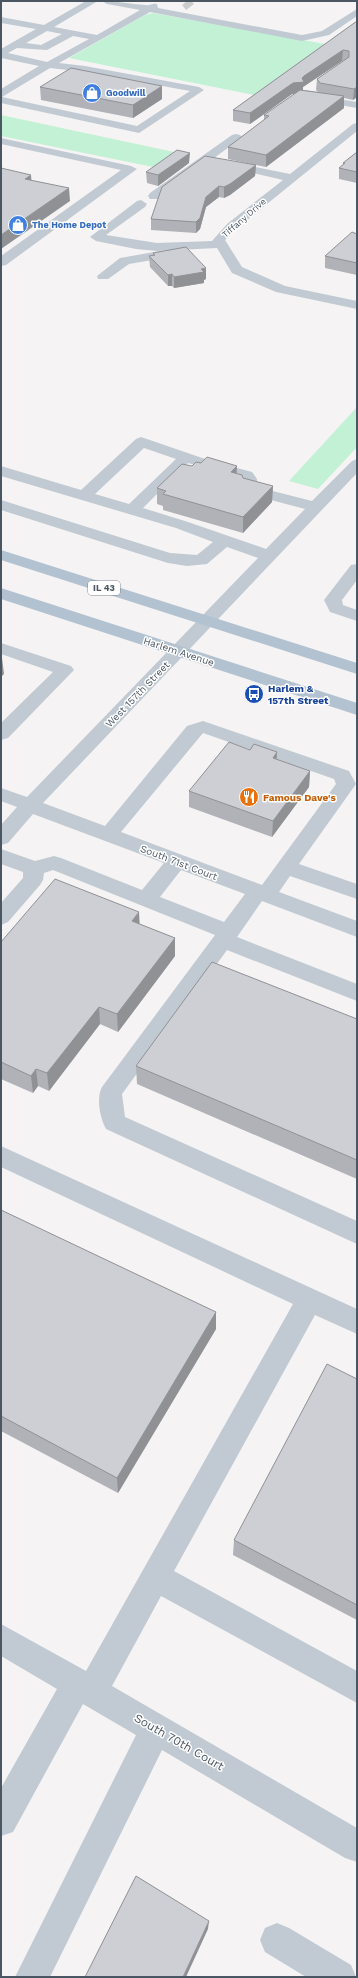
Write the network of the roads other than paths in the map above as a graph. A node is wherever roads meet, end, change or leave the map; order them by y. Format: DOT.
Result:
graph roads {
  1 [pos="93,1"];
  2 [pos="107,1"];
  3 [pos="162,1"];
  4 [pos="148,10"];
  5 [pos="357,12"];
  6 [pos="1,20"];
  7 [pos="45,28"];
  8 [pos="71,33"];
  9 [pos="99,38"];
  10 [pos="15,45"];
  11 [pos="1,54"];
  12 [pos="21,60"];
  13 [pos="48,65"];
  14 [pos="6,67"];
  15 [pos="68,68"];
  16 [pos="63,78"];
  17 [pos="314,86"];
  18 [pos="1,94"];
  19 [pos="33,97"];
  20 [pos="304,98"];
  21 [pos="316,99"];
  22 [pos="1,100"];
  23 [pos="21,105"];
  24 [pos="357,106"];
  25 [pos="357,126"];
  26 [pos="236,137"];
  27 [pos="1,141"];
  28 [pos="205,160"];
  29 [pos="292,178"];
  30 [pos="154,196"];
  31 [pos="141,204"];
  32 [pos="223,248"];
  33 [pos="1,262"];
  34 [pos="103,276"];
  35 [pos="357,305"];
  36 [pos="186,458"];
  37 [pos="357,464"];
  38 [pos="1,471"];
  39 [pos="84,496"];
  40 [pos="1,506"];
  41 [pos="316,507"];
  42 [pos="132,510"];
  43 [pos="225,540"];
  44 [pos="1,555"];
  45 [pos="269,556"];
  46 [pos="357,568"];
  47 [pos="1,593"];
  48 [pos="357,616"];
  49 [pos="207,621"];
  50 [pos="1,648"];
  51 [pos="178,650"];
  52 [pos="357,669"];
  53 [pos="357,709"];
  54 [pos="1,734"];
  55 [pos="349,777"];
  56 [pos="1,794"];
  57 [pos="30,805"];
  58 [pos="108,835"];
  59 [pos="1,838"];
  60 [pos="1,856"];
  61 [pos="177,861"];
  62 [pos="286,867"];
  63 [pos="34,868"];
  64 [pos="357,892"];
  65 [pos="262,893"];
  66 [pos="146,900"];
  67 [pos="1,917"];
  68 [pos="357,929"];
  69 [pos="226,936"];
  70 [pos="357,993"];
  71 [pos="1,1156"];
  72 [pos="357,1233"];
  73 [pos="309,1300"];
  74 [pos="357,1322"];
  75 [pos="155,1578"];
  76 [pos="1,1638"];
  77 [pos="85,1687"];
  78 [pos="357,1688"];
  79 [pos="156,1729"];
  80 [pos="1,1820"];
  81 [pos="357,1846"];
  82 [pos="277,1940"];
  83 [pos="32,1977"];
  84 [pos="339,1977"];
  1 -- 7 [label="street"];
  2 -- 4 [label="street"];
  3 -- 4 [label="street"];
  4 -- 5 [label="street"];
  4 -- 9 [label="street"];
  6 -- 7 [label="street"];
  7 -- 8 [label="street"];
  7 -- 10 [label="street"];
  8 -- 9 [label="street"];
  8 -- 10 [label="street"];
  9 -- 13 [label="street"];
  10 -- 11 [label="street"];
  11 -- 12 [label="street"];
  12 -- 13 [label="street"];
  12 -- 14 [label="street"];
  13 -- 15 [label="street"];
  13 -- 18 [label="street"];
  15 -- 16 [label="street"];
  15 -- 23 [label="street"];
  17 -- 21 [label="street"];
  19 -- 23 [label="street"];
  20 -- 21 [label="street"];
  21 -- 24 [label="street"];
  22 -- 23 [label="street"];
  25 -- 29 [label="street, Tiffany Drive"];
  26 -- 28 [label="street"];
  27 -- 33 [label="street"];
  28 -- 29 [label="street"];
  28 -- 30 [label="street"];
  29 -- 32 [label="street, Tiffany Drive"];
  31 -- 32 [label="street"];
  32 -- 34 [label="street"];
  32 -- 35 [label="street, Tiffany Drive"];
  36 -- 39 [label="street"];
  36 -- 41 [label="street"];
  36 -- 42 [label="street"];
  37 -- 41 [label="street, West 157th Street"];
  38 -- 39 [label="street"];
  39 -- 42 [label="street"];
  40 -- 43 [label="street"];
  41 -- 45 [label="street, West 157th Street"];
  42 -- 43 [label="street"];
  43 -- 45 [label="street"];
  44 -- 49 [label="main road, IL 43"];
  45 -- 49 [label="street, West 157th Street"];
  46 -- 48 [label="street"];
  47 -- 51 [label="main road, Harlem Avenue"];
  49 -- 51 [label="street, West 157th Street"];
  49 -- 52 [label="main road, IL 43"];
  50 -- 54 [label="street"];
  51 -- 53 [label="main road, Harlem Avenue"];
  51 -- 57 [label="street, West 157th Street"];
  55 -- 58 [label="street"];
  55 -- 62 [label="street"];
  56 -- 57 [label="street, South 71st Court"];
  57 -- 58 [label="street, South 71st Court"];
  57 -- 59 [label="street, West 157th Street"];
  58 -- 61 [label="street, South 71st Court"];
  60 -- 63 [label="street"];
  61 -- 65 [label="street, South 71st Court"];
  61 -- 66 [label="street"];
  62 -- 64 [label="street"];
  62 -- 65 [label="street"];
  63 -- 66 [label="street"];
  63 -- 67 [label="street"];
  65 -- 68 [label="street, South 71st Court"];
  65 -- 69 [label="street"];
  66 -- 69 [label="street"];
  69 -- 70 [label="street"];
  69 -- 72 [label="street"];
  71 -- 73 [label="street"];
  73 -- 74 [label="street"];
  73 -- 75 [label="street"];
  75 -- 77 [label="street"];
  75 -- 78 [label="street"];
  76 -- 77 [label="street, South 70th Court"];
  77 -- 79 [label="street, South 70th Court"];
  77 -- 80 [label="street"];
  79 -- 81 [label="street, South 70th Court"];
  79 -- 83 [label="street"];
  82 -- 84 [label="street"];
}
